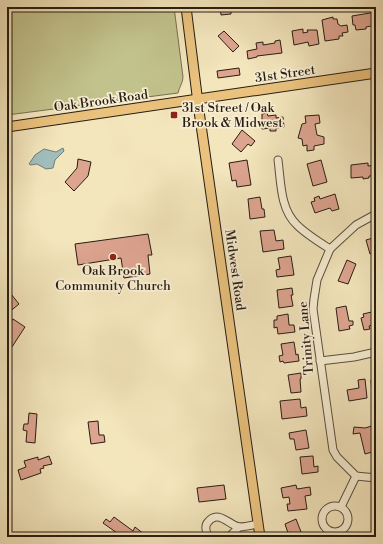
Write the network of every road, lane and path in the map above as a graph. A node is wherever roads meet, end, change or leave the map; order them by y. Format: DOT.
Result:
graph roads {
  1 [pos="186,7"];
  2 [pos="376,73"];
  3 [pos="198,100"];
  4 [pos="7,127"];
  5 [pos="278,160"];
  6 [pos="376,214"];
  7 [pos="330,250"];
  8 [pos="376,352"];
  9 [pos="320,361"];
  10 [pos="7,451"];
  11 [pos="7,456"];
  12 [pos="356,476"];
  13 [pos="376,478"];
  14 [pos="341,508"];
  15 [pos="258,524"];
  16 [pos="239,527"];
  17 [pos="208,537"];
  18 [pos="229,537"];
  19 [pos="260,537"];
  1 -- 3 [label="main road, Midwest Road"];
  2 -- 3 [label="main road, 31st Street"];
  3 -- 4 [label="main road, Oak Brook Road"];
  3 -- 15 [label="main road, Midwest Road"];
  5 -- 7 [label="street"];
  6 -- 7 [label="street, Trinity Lane"];
  7 -- 9 [label="street, Trinity Lane"];
  8 -- 9 [label="street"];
  9 -- 12 [label="street, Trinity Lane"];
  10 -- 11 [label="street"];
  12 -- 13 [label="street"];
  12 -- 14 [label="street"];
  15 -- 16 [label="street"];
  15 -- 19 [label="main road, Midwest Road"];
  16 -- 17 [label="street"];
  16 -- 18 [label="street"];
}
